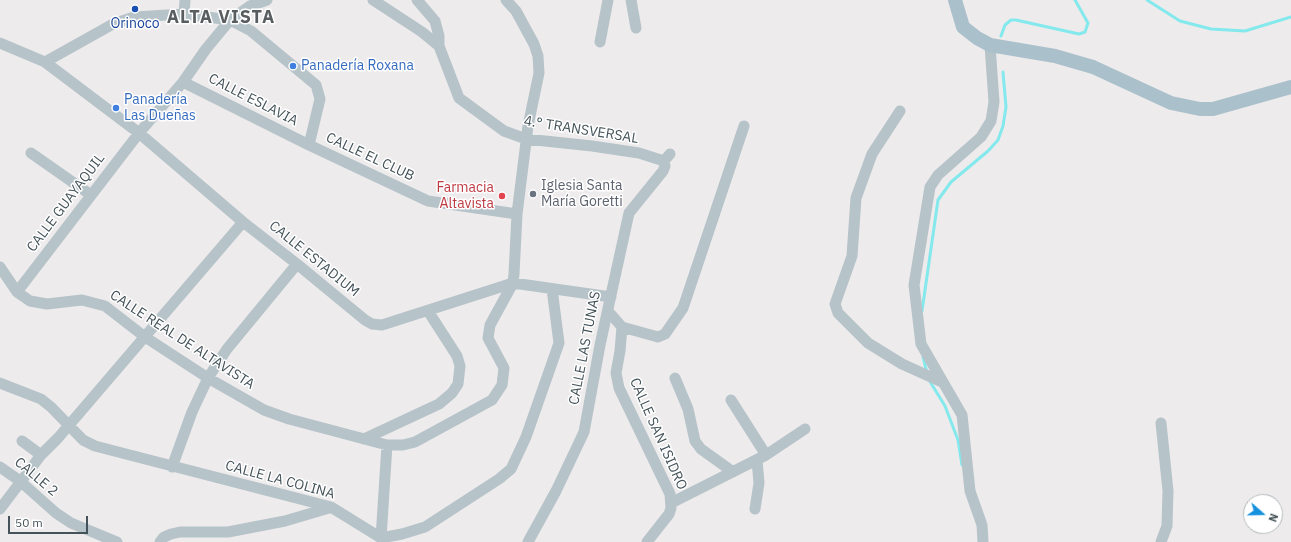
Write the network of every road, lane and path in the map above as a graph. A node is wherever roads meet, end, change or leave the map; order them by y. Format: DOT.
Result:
graph roads {
  1 [pos="185,0"];
  2 [pos="267,0"];
  3 [pos="373,0"];
  4 [pos="417,0"];
  5 [pos="506,0"];
  6 [pos="608,0"];
  7 [pos="631,0"];
  8 [pos="955,0"];
  9 [pos="184,14"];
  10 [pos="230,20"];
  11 [pos="636,28"];
  12 [pos="600,42"];
  13 [pos="0,43"];
  14 [pos="990,45"];
  15 [pos="439,46"];
  16 [pos="46,62"];
  17 [pos="183,82"];
  18 [pos="1291,86"];
  19 [pos="900,111"];
  20 [pos="744,126"];
  21 [pos="139,133"];
  22 [pos="526,139"];
  23 [pos="309,145"];
  24 [pos="31,153"];
  25 [pos="667,157"];
  26 [pos="91,195"];
  27 [pos="517,214"];
  28 [pos="243,222"];
  29 [pos="297,264"];
  30 [pos="0,267"];
  31 [pos="513,283"];
  32 [pos="552,289"];
  33 [pos="17,292"];
  34 [pos="611,297"];
  35 [pos="428,311"];
  36 [pos="608,311"];
  37 [pos="622,327"];
  38 [pos="144,337"];
  39 [pos="208,378"];
  40 [pos="675,378"];
  41 [pos="0,382"];
  42 [pos="942,382"];
  43 [pos="732,400"];
  44 [pos="1161,422"];
  45 [pos="71,428"];
  46 [pos="805,429"];
  47 [pos="364,439"];
  48 [pos="22,441"];
  49 [pos="387,445"];
  50 [pos="41,455"];
  51 [pos="761,458"];
  52 [pos="0,467"];
  53 [pos="172,467"];
  54 [pos="733,472"];
  55 [pos="20,482"];
  56 [pos="671,503"];
  57 [pos="330,507"];
  58 [pos="0,509"];
  59 [pos="754,509"];
  60 [pos="381,538"];
  61 [pos="117,542"];
  62 [pos="160,542"];
  63 [pos="392,542"];
  64 [pos="528,542"];
  65 [pos="647,542"];
  66 [pos="982,542"];
  67 [pos="1161,542"];
  1 -- 9 [label="street"];
  2 -- 10 [label="street, CALLE GUAYAQUIL"];
  3 -- 15 [label="street"];
  4 -- 15 [label="street, 4.° TRANSVERSAL"];
  5 -- 22 [label="street, CALLE REAL DE ALTAVISTA"];
  6 -- 12 [label="street"];
  7 -- 11 [label="street"];
  8 -- 14 [label="main road"];
  9 -- 10 [label="street, CALLE EL CLUB"];
  9 -- 16 [label="street, CALLE EL CLUB"];
  10 -- 17 [label="street, CALLE GUAYAQUIL"];
  10 -- 23 [label="street, CALLE EL CLUB"];
  13 -- 16 [label="street, CALLE ESTADIUM"];
  14 -- 18 [label="main road"];
  14 -- 42 [label="street"];
  15 -- 22 [label="street, 4.° TRANSVERSAL"];
  16 -- 21 [label="street, CALLE ESTADIUM"];
  17 -- 21 [label="street, CALLE GUAYAQUIL"];
  17 -- 23 [label="street, CALLE ESLAVIA"];
  19 -- 42 [label="street"];
  20 -- 37 [label="street"];
  21 -- 26 [label="street, CALLE GUAYAQUIL"];
  21 -- 28 [label="street, CALLE ESTADIUM"];
  22 -- 25 [label="street, 4.° TRANSVERSAL"];
  22 -- 27 [label="street, CALLE REAL DE ALTAVISTA"];
  23 -- 27 [label="street, CALLE EL CLUB"];
  24 -- 26 [label="street"];
  25 -- 34 [label="street, CALLE LAS TUNAS"];
  26 -- 33 [label="street, CALLE GUAYAQUIL"];
  27 -- 31 [label="street, CALLE REAL DE ALTAVISTA"];
  28 -- 29 [label="street, CALLE ESTADIUM"];
  28 -- 38 [label="street"];
  29 -- 35 [label="street, CALLE ESTADIUM"];
  29 -- 39 [label="street"];
  30 -- 33 [label="street"];
  31 -- 32 [label="street, CALLE ESTADIUM"];
  31 -- 35 [label="street, CALLE ESTADIUM"];
  31 -- 49 [label="street, CALLE REAL DE ALTAVISTA"];
  32 -- 34 [label="street, CALLE ESTADIUM"];
  32 -- 60 [label="street"];
  33 -- 38 [label="street, CALLE REAL DE ALTAVISTA"];
  34 -- 36 [label="street, CALLE LAS TUNAS"];
  35 -- 47 [label="street"];
  36 -- 37 [label="street"];
  36 -- 64 [label="street, CALLE LAS TUNAS"];
  37 -- 56 [label="street, CALLE SAN ISIDRO"];
  38 -- 39 [label="street, CALLE REAL DE ALTAVISTA"];
  38 -- 45 [label="street"];
  39 -- 47 [label="street, CALLE REAL DE ALTAVISTA"];
  39 -- 53 [label="street"];
  40 -- 54 [label="street"];
  41 -- 45 [label="street, CALLE LA COLINA"];
  42 -- 66 [label="street"];
  43 -- 51 [label="street"];
  44 -- 67 [label="street"];
  45 -- 50 [label="street"];
  45 -- 53 [label="street, CALLE LA COLINA"];
  46 -- 51 [label="street"];
  47 -- 49 [label="street, CALLE REAL DE ALTAVISTA"];
  48 -- 50 [label="street"];
  49 -- 60 [label="street"];
  50 -- 55 [label="street"];
  51 -- 54 [label="street"];
  51 -- 59 [label="street"];
  52 -- 55 [label="street, CALLE 2"];
  53 -- 57 [label="street, CALLE LA COLINA"];
  54 -- 56 [label="street"];
  55 -- 58 [label="street"];
  55 -- 61 [label="street, CALLE 2"];
  56 -- 65 [label="street, CALLE SAN ISIDRO"];
  57 -- 60 [label="street, CALLE LA COLINA"];
  57 -- 62 [label="street"];
  60 -- 63 [label="street, CALLE LA COLINA"];
}
